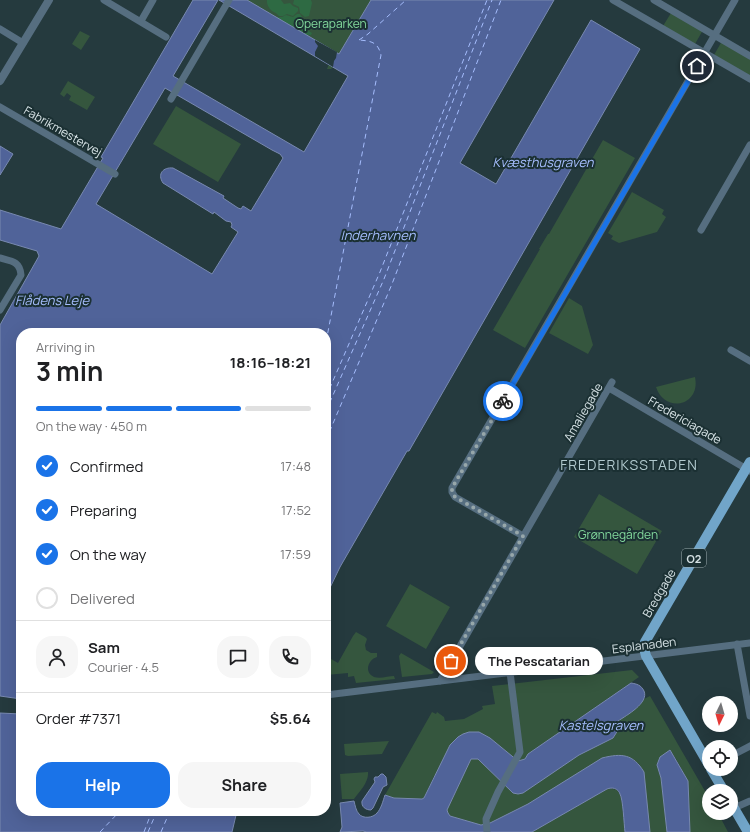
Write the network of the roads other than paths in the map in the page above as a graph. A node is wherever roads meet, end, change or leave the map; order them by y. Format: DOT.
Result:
graph roads {
  1 [pos="49,0"];
  2 [pos="104,0"];
  3 [pos="153,0"];
  4 [pos="229,0"];
  5 [pos="613,0"];
  6 [pos="654,0"];
  7 [pos="735,0"];
  8 [pos="140,21"];
  9 [pos="0,29"];
  10 [pos="715,35"];
  11 [pos="166,37"];
  12 [pos="23,43"];
  13 [pos="704,53"];
  14 [pos="750,56"];
  15 [pos="750,80"];
  16 [pos="0,81"];
  17 [pos="171,98"];
  18 [pos="0,107"];
  19 [pos="750,145"];
  20 [pos="115,174"];
  21 [pos="701,230"];
  22 [pos="0,258"];
  23 [pos="0,310"];
  24 [pos="732,350"];
  25 [pos="750,361"];
  26 [pos="610,385"];
  27 [pos="749,467"];
  28 [pos="523,536"];
  29 [pos="750,643"];
  30 [pos="737,644"];
  31 [pos="646,656"];
  32 [pos="510,672"];
  33 [pos="440,681"];
  34 [pos="331,693"];
  35 [pos="750,716"];
  36 [pos="750,746"];
  37 [pos="738,752"];
  38 [pos="702,753"];
  39 [pos="750,801"];
  40 [pos="738,804"];
  41 [pos="738,816"];
  42 [pos="487,832"];
  43 [pos="748,832"];
  1 -- 12 [label="street"];
  2 -- 8 [label="street"];
  3 -- 8 [label="street"];
  4 -- 17 [label="street"];
  5 -- 13 [label="street"];
  6 -- 10 [label="street"];
  7 -- 10 [label="street"];
  8 -- 11 [label="street"];
  9 -- 12 [label="street"];
  10 -- 13 [label="street"];
  10 -- 14 [label="street"];
  12 -- 16 [label="street"];
  13 -- 15 [label="street"];
  13 -- 28 [label="street"];
  18 -- 20 [label="street, Fabrikmestervej"];
  19 -- 21 [label="street"];
  22 -- 23 [label="street"];
  24 -- 25 [label="street"];
  26 -- 27 [label="street, Fredericiagade"];
  26 -- 28 [label="street, Amaliegade"];
  27 -- 31 [label="main road, Bredgade / O2"];
  28 -- 33 [label="street, Amaliegade"];
  29 -- 30 [label="street, Esplanaden"];
  30 -- 31 [label="street, Esplanaden"];
  30 -- 35 [label="street"];
  31 -- 32 [label="street, Esplanaden"];
  31 -- 38 [label="main road"];
  32 -- 33 [label="street, Esplanaden"];
  32 -- 42 [label="street"];
  33 -- 34 [label="street, Esplanaden"];
  36 -- 37 [label="street"];
  39 -- 40 [label="street"];
  41 -- 43 [label="main road"];
}
